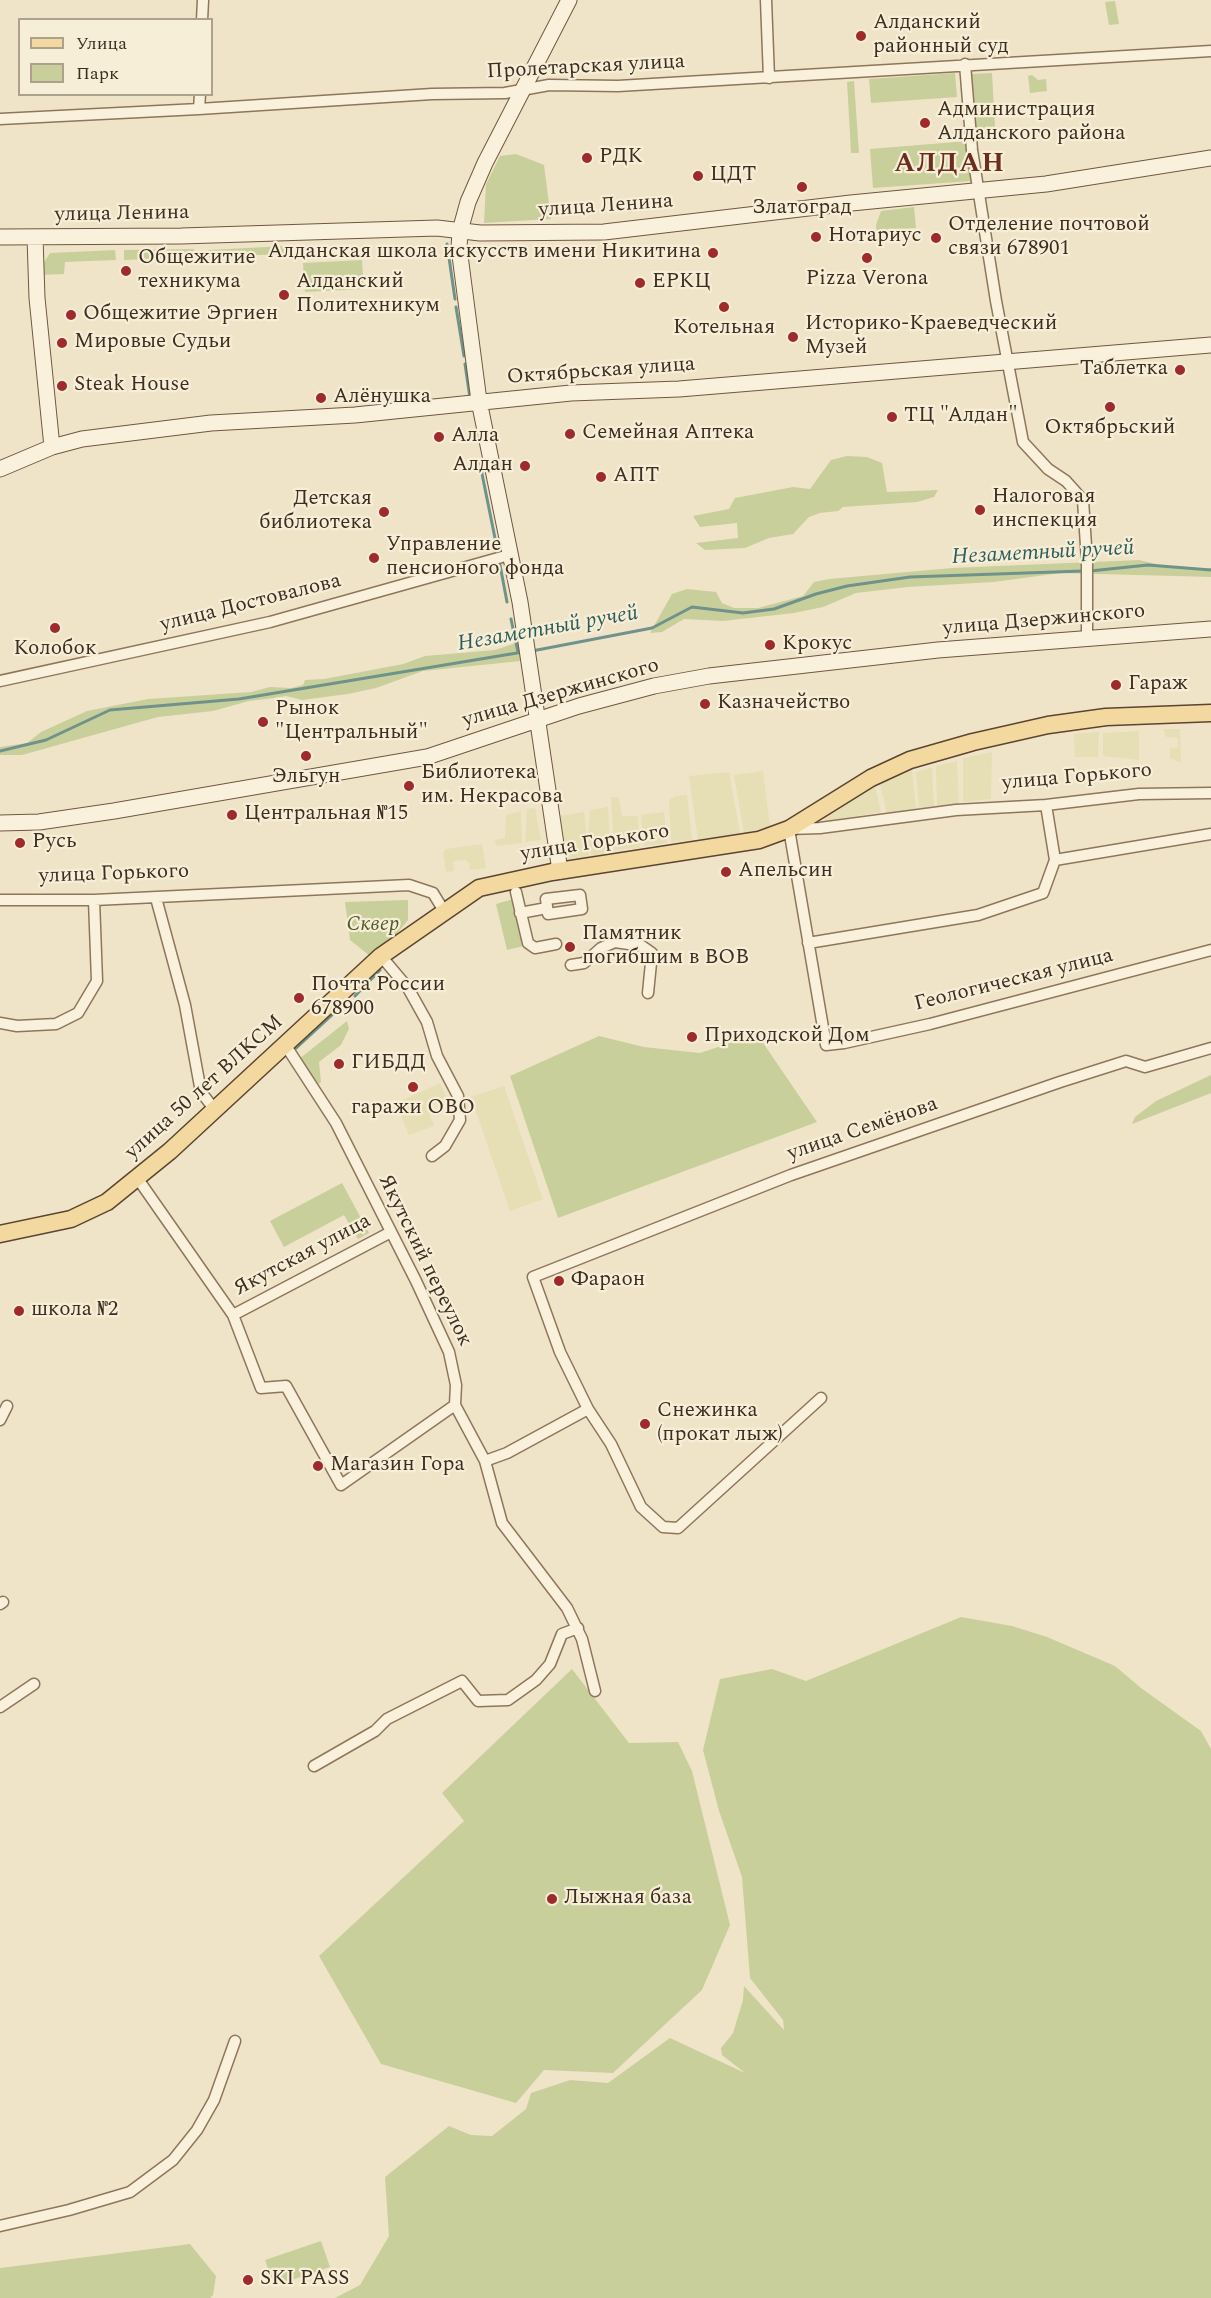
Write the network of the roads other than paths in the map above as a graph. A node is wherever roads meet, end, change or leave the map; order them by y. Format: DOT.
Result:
graph roads {
  1 [pos="203,0"];
  2 [pos="568,0"];
  3 [pos="766,0"];
  4 [pos="202,18"];
  5 [pos="1211,51"];
  6 [pos="964,64"];
  7 [pos="769,78"];
  8 [pos="524,89"];
  9 [pos="200,96"];
  10 [pos="199,109"];
  11 [pos="0,119"];
  12 [pos="1211,158"];
  13 [pos="978,191"];
  14 [pos="460,231"];
  15 [pos="0,237"];
  16 [pos="35,237"];
  17 [pos="1211,345"];
  18 [pos="1009,360"];
  19 [pos="478,401"];
  20 [pos="52,447"];
  21 [pos="0,469"];
  22 [pos="509,555"];
  23 [pos="1211,629"];
  24 [pos="1087,638"];
  25 [pos="0,681"];
  26 [pos="1211,713"];
  27 [pos="537,720"];
  28 [pos="1211,793"];
  29 [pos="1046,805"];
  30 [pos="0,823"];
  31 [pos="789,829"];
  32 [pos="1211,834"];
  33 [pos="1055,860"];
  34 [pos="560,871"];
  35 [pos="516,892"];
  36 [pos="156,898"];
  37 [pos="0,900"];
  38 [pos="94,900"];
  39 [pos="547,908"];
  40 [pos="444,910"];
  41 [pos="520,913"];
  42 [pos="808,943"];
  43 [pos="556,944"];
  44 [pos="1211,951"];
  45 [pos="381,956"];
  46 [pos="571,965"];
  47 [pos="648,993"];
  48 [pos="0,1023"];
  49 [pos="286,1046"];
  50 [pos="1211,1048"];
  51 [pos="215,1110"];
  52 [pos="432,1156"];
  53 [pos="138,1179"];
  54 [pos="391,1232"];
  55 [pos="0,1234"];
  56 [pos="233,1315"];
  57 [pos="821,1398"];
  58 [pos="455,1404"];
  59 [pos="7,1406"];
  60 [pos="588,1409"];
  61 [pos="0,1420"];
  62 [pos="485,1461"];
  63 [pos="578,1628"];
  64 [pos="34,1684"];
  65 [pos="596,1691"];
  66 [pos="0,1707"];
  67 [pos="314,1766"];
  68 [pos="235,2041"];
  69 [pos="0,2226"];
  1 -- 4 [label="street"];
  2 -- 8 [label="main road"];
  3 -- 7 [label="street"];
  5 -- 6 [label="street, Пролетарская улица"];
  6 -- 7 [label="street, Пролетарская улица"];
  6 -- 13 [label="street"];
  7 -- 8 [label="street, Пролетарская улица"];
  8 -- 10 [label="street, Пролетарская улица"];
  8 -- 14 [label="main road"];
  9 -- 10 [label="street"];
  10 -- 11 [label="street, Пролетарская улица"];
  12 -- 13 [label="main road, улица Ленина"];
  13 -- 14 [label="main road, улица Ленина"];
  13 -- 18 [label="street"];
  14 -- 16 [label="main road, улица Ленина"];
  14 -- 19 [label="main road"];
  15 -- 16 [label="main road, улица Ленина"];
  16 -- 20 [label="main road"];
  17 -- 18 [label="main road, Октябрьская улица"];
  18 -- 19 [label="main road, Октябрьская улица"];
  18 -- 24 [label="street"];
  19 -- 20 [label="main road, Октябрьская улица"];
  19 -- 22 [label="main road"];
  20 -- 21 [label="main road, Октябрьская улица"];
  22 -- 25 [label="street, улица Достовалова"];
  22 -- 27 [label="main road"];
  23 -- 24 [label="main road, улица Дзержинского"];
  24 -- 27 [label="main road, улица Дзержинского"];
  26 -- 31 [label="main road"];
  27 -- 30 [label="main road, улица Дзержинского"];
  27 -- 34 [label="main road"];
  28 -- 29 [label="street, улица Горького"];
  29 -- 31 [label="street, улица Горького"];
  29 -- 33 [label="street"];
  31 -- 34 [label="main road, улица Горького"];
  31 -- 42 [label="street"];
  32 -- 33 [label="street"];
  33 -- 42 [label="street"];
  34 -- 40 [label="main road, улица Горького"];
  35 -- 41 [label="street"];
  36 -- 38 [label="street, улица Горького"];
  36 -- 40 [label="street, улица Горького"];
  36 -- 51 [label="street"];
  37 -- 38 [label="street, улица Горького"];
  38 -- 48 [label="street"];
  39 -- 41 [label="street"];
  40 -- 45 [label="main road, улица 50 лет ВЛКСМ"];
  41 -- 43 [label="street"];
  42 -- 44 [label="street, Геологическая улица"];
  45 -- 49 [label="main road, улица 50 лет ВЛКСМ"];
  45 -- 52 [label="street"];
  46 -- 47 [label="street"];
  49 -- 51 [label="main road, улица 50 лет ВЛКСМ"];
  49 -- 54 [label="street, Якутский переулок"];
  50 -- 60 [label="street, улица Семёнова"];
  51 -- 53 [label="main road, улица 50 лет ВЛКСМ"];
  53 -- 55 [label="main road, улица 50 лет ВЛКСМ"];
  53 -- 56 [label="street"];
  54 -- 56 [label="street, Якутская улица"];
  54 -- 58 [label="street, Якутский переулок"];
  56 -- 58 [label="street"];
  57 -- 60 [label="street"];
  58 -- 62 [label="street, Якутский переулок"];
  59 -- 61 [label="street"];
  60 -- 62 [label="street"];
  62 -- 63 [label="street, Якутский переулок"];
  63 -- 65 [label="street, Якутский переулок"];
  63 -- 67 [label="street"];
  64 -- 66 [label="street"];
  68 -- 69 [label="street"];
}
